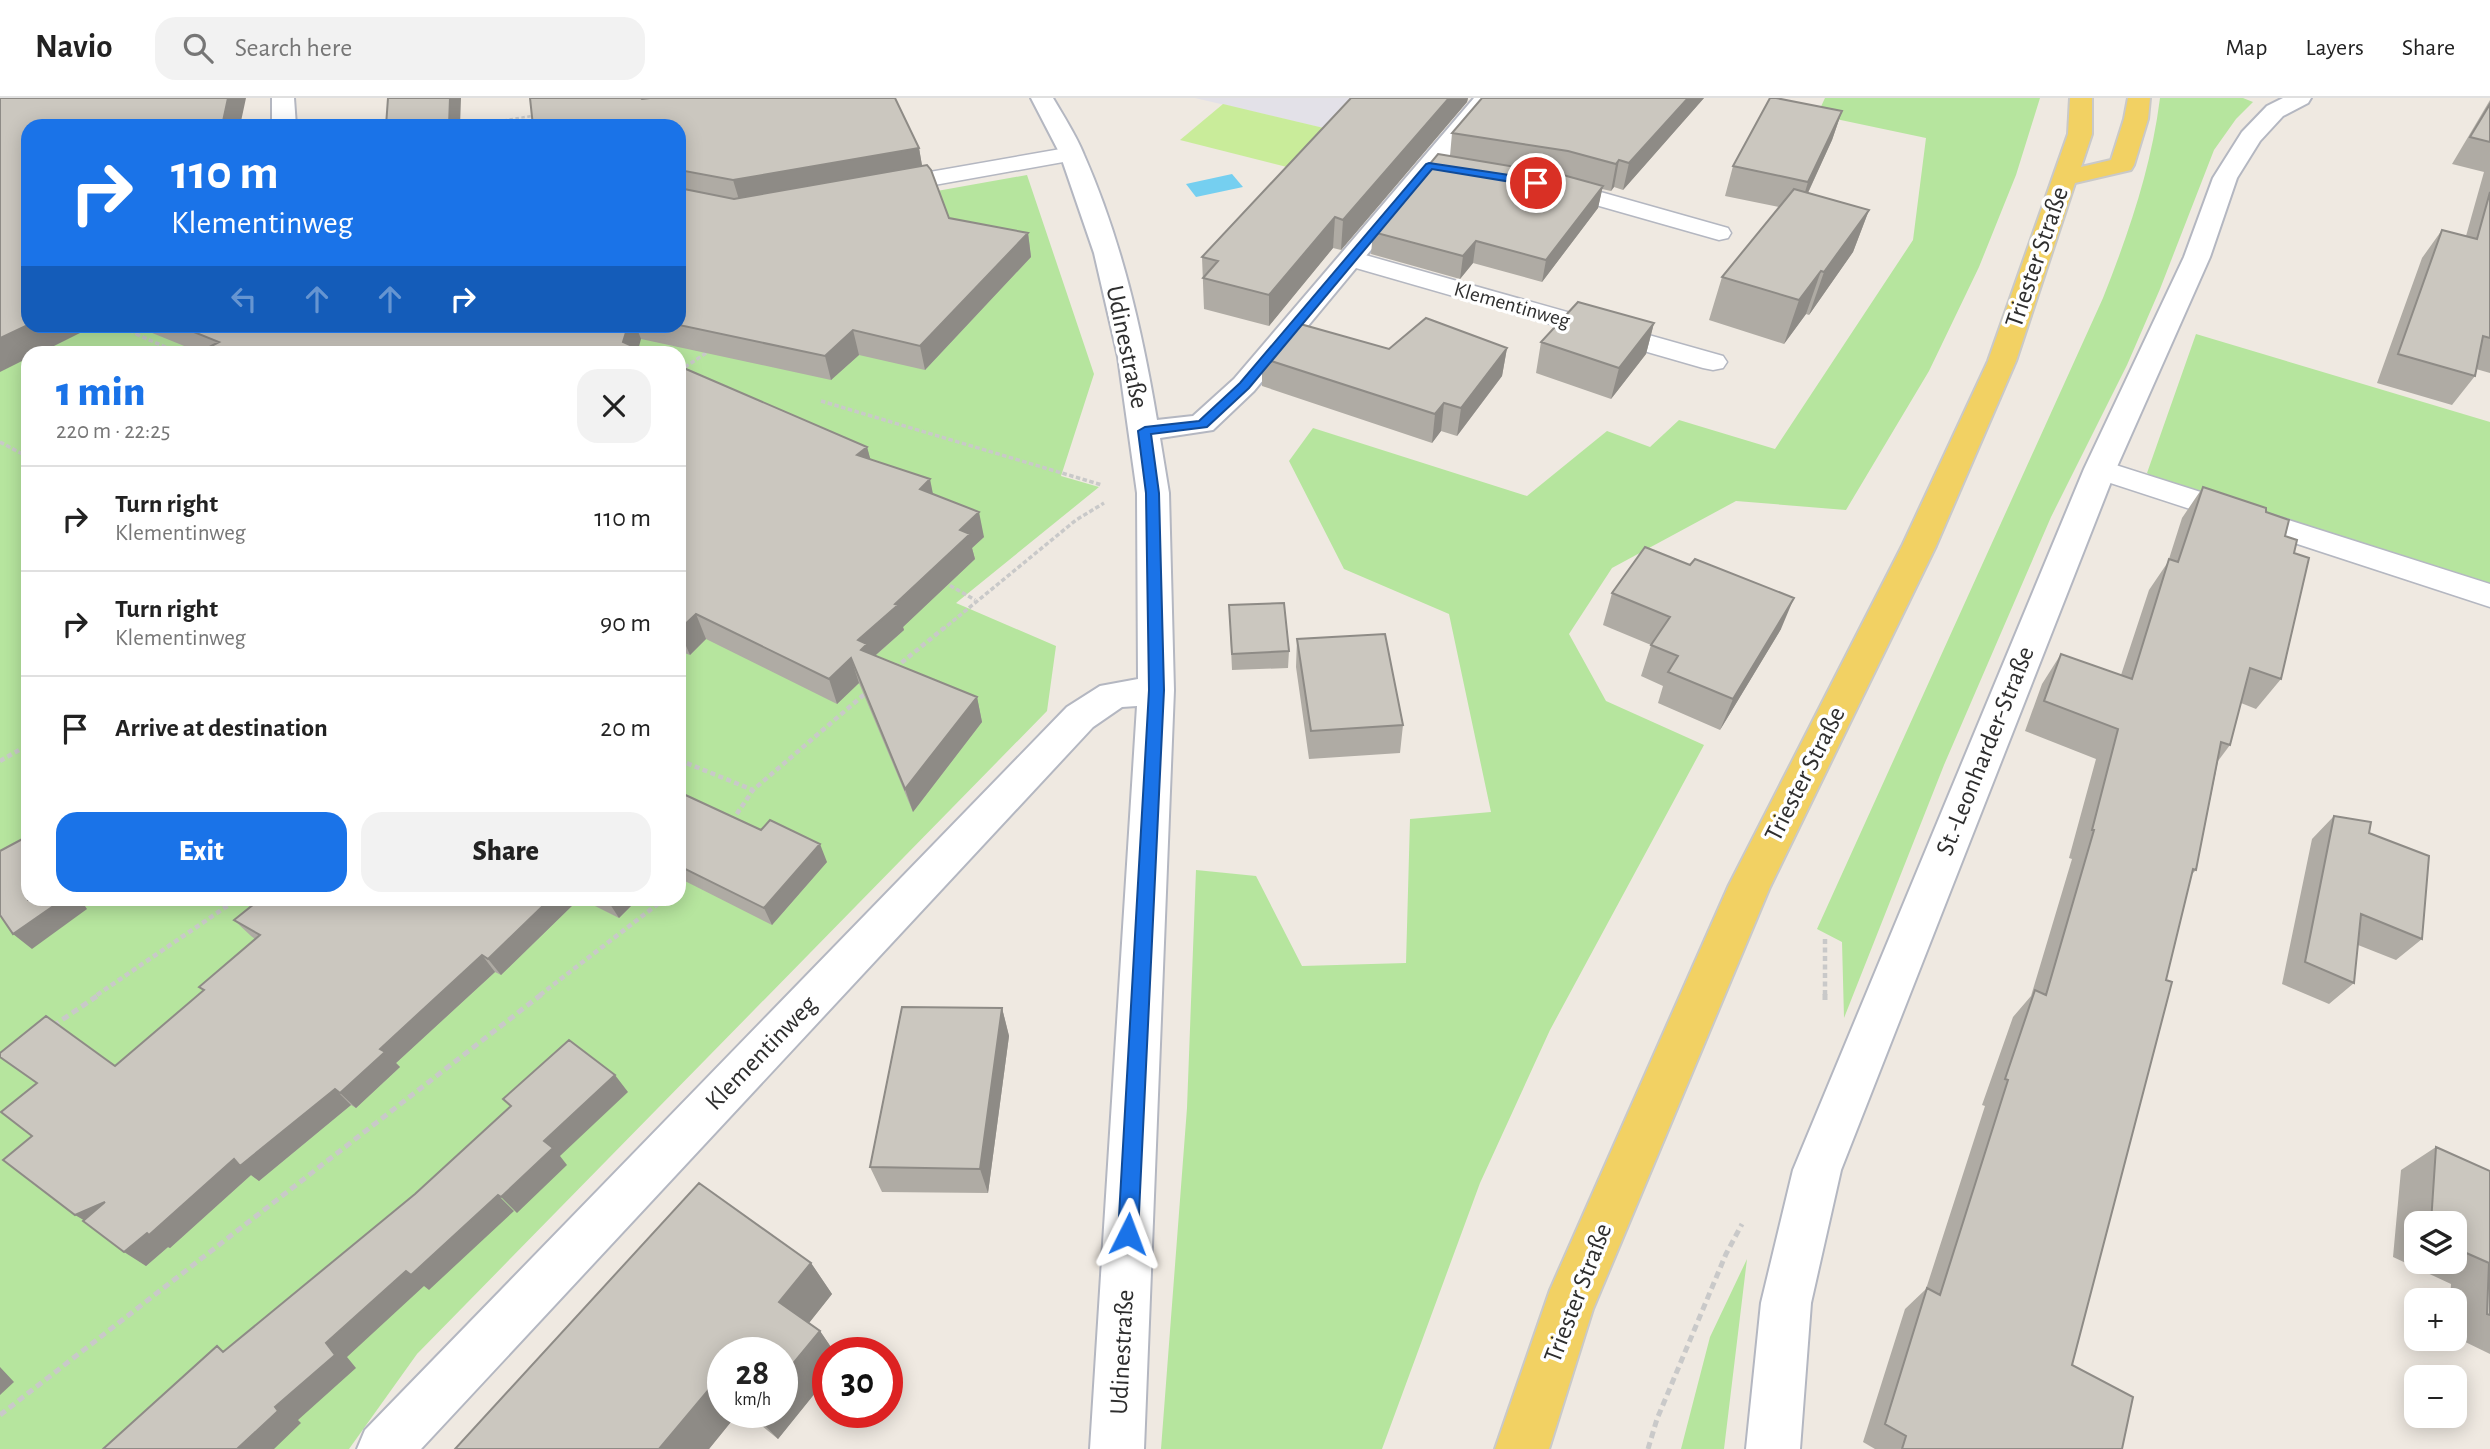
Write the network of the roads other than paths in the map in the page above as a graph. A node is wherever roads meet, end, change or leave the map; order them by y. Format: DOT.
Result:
graph roads {
  1 [pos="284,98"];
  2 [pos="1042,98"];
  3 [pos="1486,98"];
  4 [pos="2081,98"];
  5 [pos="2139,98"];
  6 [pos="2300,98"];
  7 [pos="284,119"];
  8 [pos="1072,154"];
  9 [pos="2063,179"];
  10 [pos="1522,181"];
  11 [pos="862,191"];
  12 [pos="1719,233"];
  13 [pos="1351,259"];
  14 [pos="1713,362"];
  15 [pos="1145,431"];
  16 [pos="2100,469"];
  17 [pos="2490,596"];
  18 [pos="1156,690"];
  19 [pos="384,1449"];
  20 [pos="1116,1449"];
  21 [pos="1522,1449"];
  22 [pos="1773,1449"];
  1 -- 7 [label="street"];
  2 -- 8 [label="street, Udinestraße"];
  3 -- 13 [label="street"];
  4 -- 9 [label="main road, Triester Straße"];
  5 -- 9 [label="main road"];
  6 -- 16 [label="street, St.-Leonharder-Straße"];
  8 -- 11 [label="lane"];
  8 -- 15 [label="street, Udinestraße"];
  9 -- 21 [label="main road, Triester Straße"];
  10 -- 12 [label="lane"];
  13 -- 14 [label="lane, Klementinweg"];
  13 -- 15 [label="street"];
  15 -- 18 [label="street, Udinestraße"];
  16 -- 17 [label="lane"];
  16 -- 22 [label="street, St.-Leonharder-Straße"];
  18 -- 19 [label="street, Klementinweg"];
  18 -- 20 [label="street, Udinestraße"];
}
